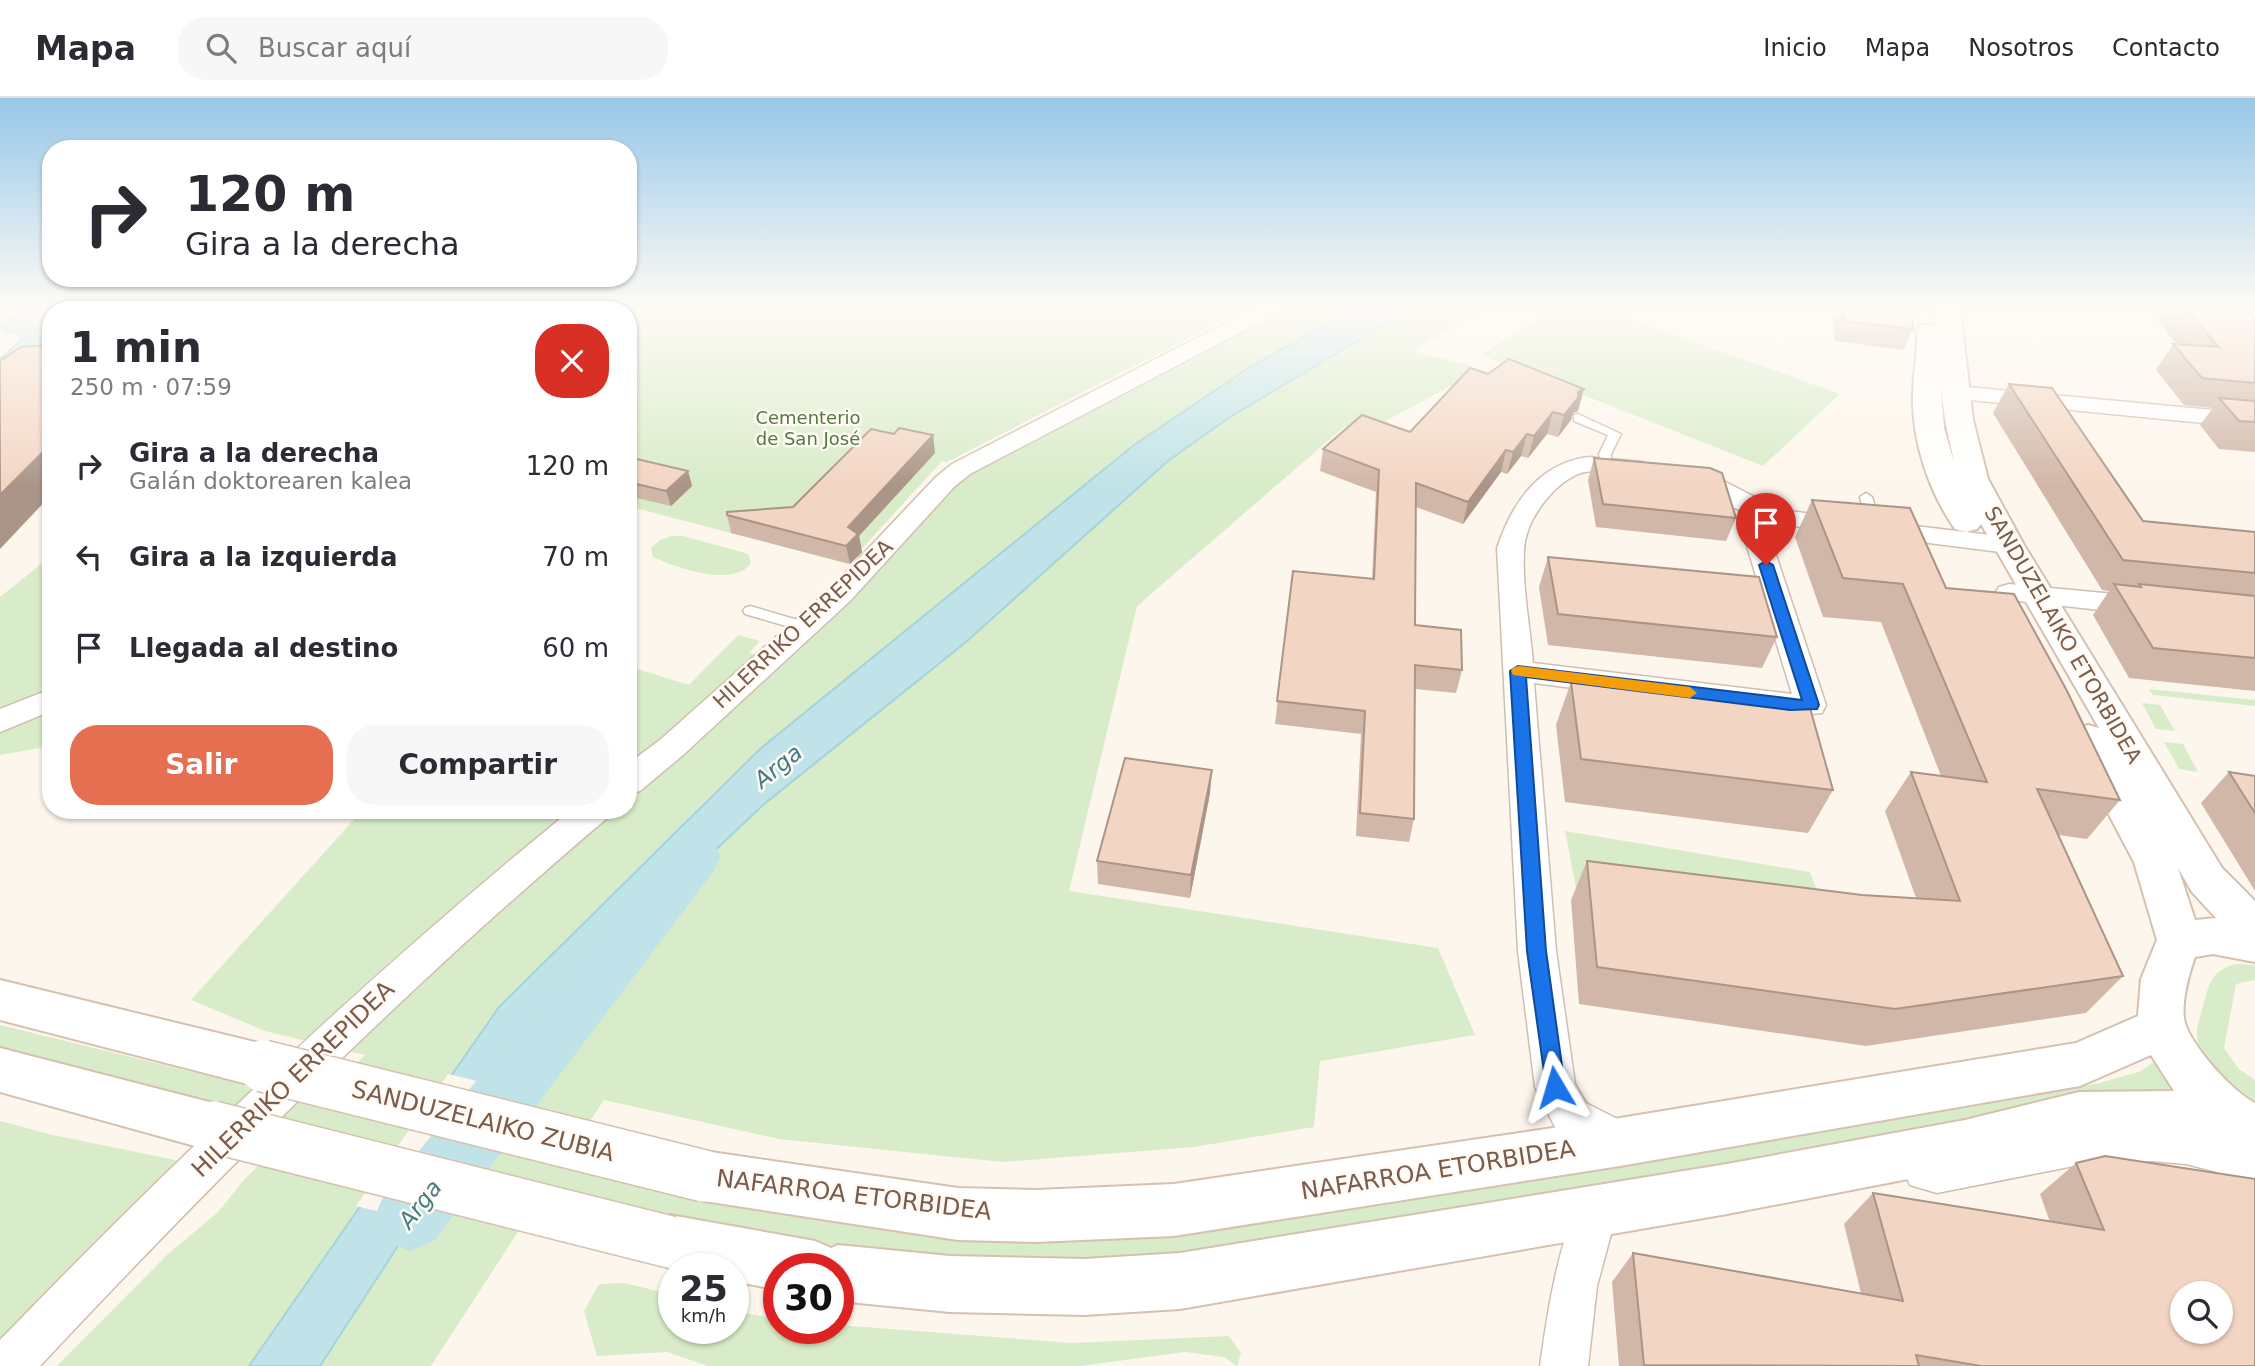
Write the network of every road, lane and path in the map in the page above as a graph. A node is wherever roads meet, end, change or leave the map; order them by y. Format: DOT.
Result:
graph roads {
  1 [pos="1159,367"];
  2 [pos="1930,367"];
  3 [pos="1954,367"];
  4 [pos="1957,393"];
  5 [pos="1578,418"];
  6 [pos="2255,421"];
  7 [pos="1606,464"];
  8 [pos="1866,497"];
  9 [pos="1760,512"];
  10 [pos="1875,528"];
  11 [pos="1992,543"];
  12 [pos="2024,594"];
  13 [pos="2174,609"];
  14 [pos="750,611"];
  15 [pos="803,625"];
  16 [pos="1518,671"];
  17 [pos="42,703"];
  18 [pos="0,721"];
  19 [pos="637,775"];
  20 [pos="583,819"];
  21 [pos="2255,930"];
  22 [pos="2179,940"];
  23 [pos="2255,943"];
  24 [pos="0,1000"];
  25 [pos="2161,1028"];
  26 [pos="0,1070"];
  27 [pos="2249,1134"];
  28 [pos="1620,1142"];
  29 [pos="704,1175"];
  30 [pos="1595,1212"];
  31 [pos="763,1259"];
  32 [pos="854,1275"];
  33 [pos="8,1366"];
  34 [pos="1564,1366"];
  1 -- 15 [label="street, HILERRIKO ERREPIDEA"];
  2 -- 11 [label="main road, SANDUZELAIKO ETORBIDEA"];
  3 -- 4 [label="main road, SANDUZELAIKO ETORBIDEA"];
  4 -- 6 [label="street"];
  4 -- 11 [label="main road, SANDUZELAIKO ETORBIDEA"];
  5 -- 7 [label="lane"];
  7 -- 9 [label="street"];
  7 -- 16 [label="street"];
  8 -- 10 [label="lane"];
  9 -- 10 [label="street"];
  9 -- 16 [label="street"];
  10 -- 11 [label="street"];
  11 -- 12 [label="main road, SANDUZELAIKO ETORBIDEA"];
  12 -- 13 [label="street"];
  12 -- 21 [label="main road, SANDUZELAIKO ETORBIDEA"];
  12 -- 22 [label="main road, SANDUZELAIKO ETORBIDEA"];
  14 -- 15 [label="lane"];
  15 -- 19 [label="street, HILERRIKO ERREPIDEA"];
  16 -- 28 [label="street"];
  17 -- 18 [label="street"];
  20 -- 33 [label="street, HILERRIKO ERREPIDEA"];
  22 -- 23 [label="main road"];
  22 -- 25 [label="main road"];
  24 -- 29 [label="main road, SANDUZELAIKO ZUBIA, bridge"];
  25 -- 27 [label="main road"];
  25 -- 28 [label="main road, NAFARROA ETORBIDEA"];
  26 -- 31 [label="main road, bridge"];
  27 -- 30 [label="main road"];
  28 -- 29 [label="main road, NAFARROA ETORBIDEA"];
  30 -- 32 [label="main road"];
  30 -- 34 [label="street"];
}
